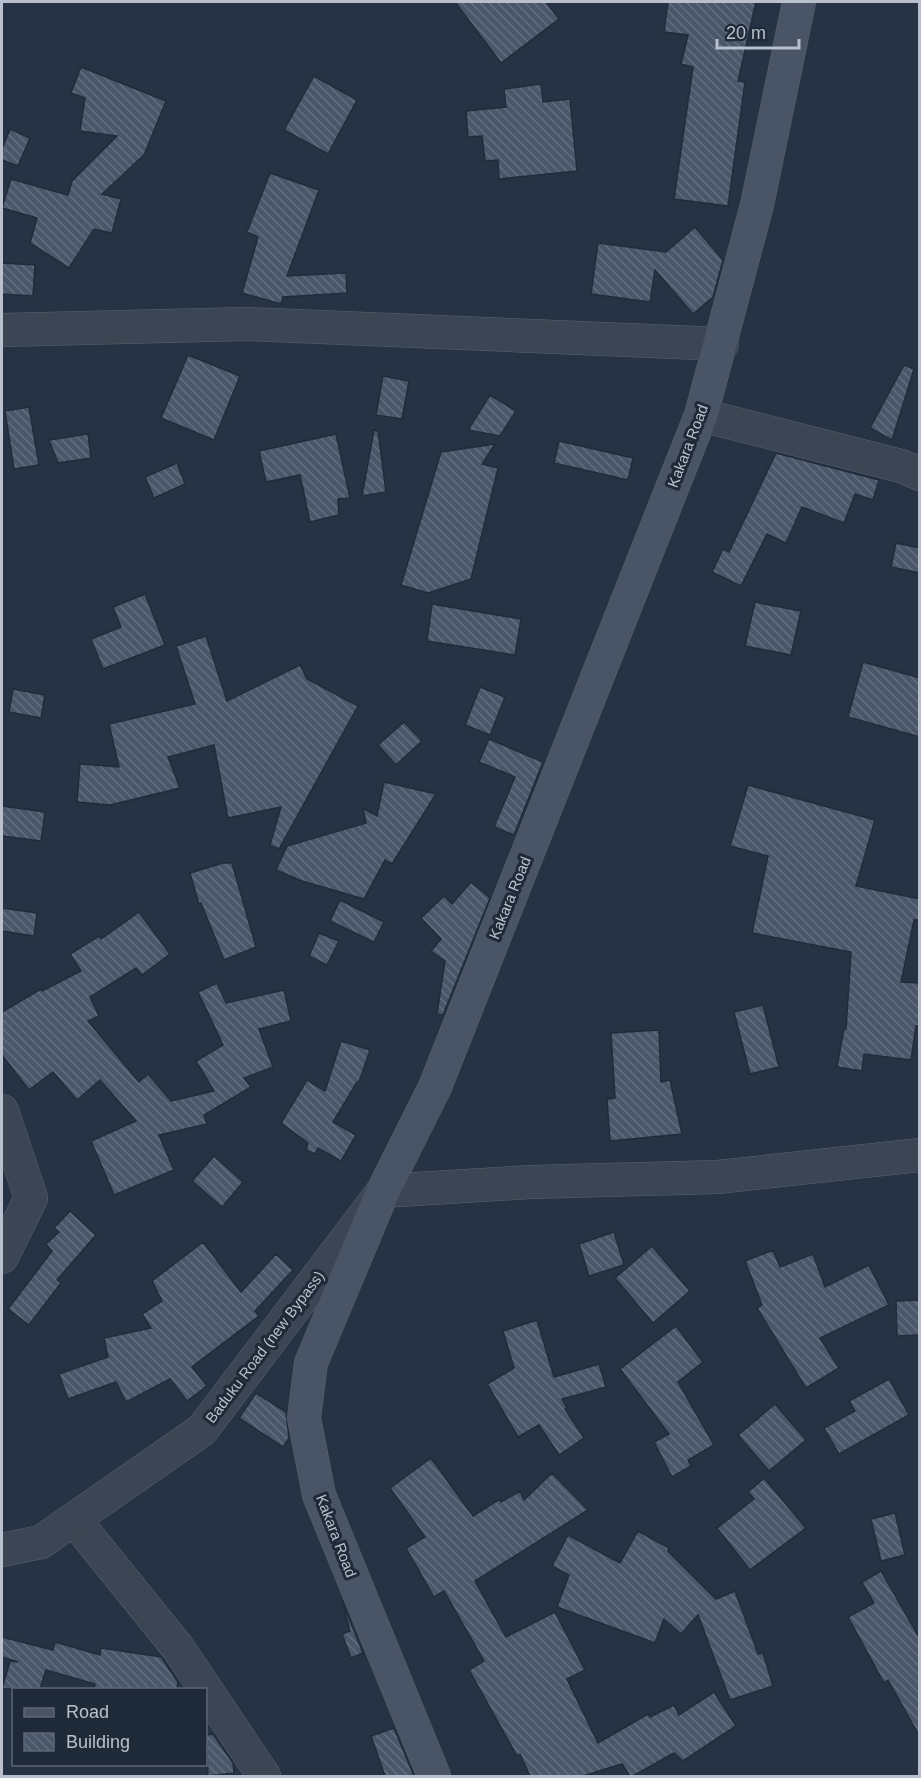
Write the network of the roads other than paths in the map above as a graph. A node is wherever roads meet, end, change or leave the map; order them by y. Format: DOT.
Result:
graph roads {
  1 [pos="799,2"];
  2 [pos="2,330"];
  3 [pos="722,345"];
  4 [pos="701,415"];
  5 [pos="920,474"];
  6 [pos="2,1112"];
  7 [pos="920,1155"];
  8 [pos="383,1191"];
  9 [pos="2,1257"];
  10 [pos="74,1519"];
  11 [pos="2,1550"];
  12 [pos="205,1688"];
  13 [pos="207,1691"];
  14 [pos="264,1776"];
  15 [pos="434,1776"];
  1 -- 3 [label="street, Kakara Road"];
  2 -- 3 [label="street"];
  3 -- 4 [label="street, Kakara Road"];
  4 -- 5 [label="street"];
  4 -- 8 [label="street, Kakara Road"];
  6 -- 9 [label="street"];
  7 -- 8 [label="street"];
  8 -- 10 [label="street, Baduku Road (new Bypass)"];
  8 -- 15 [label="street, Kakara Road"];
  10 -- 11 [label="street, Baduku Road (new Bypass)"];
  10 -- 12 [label="street"];
  13 -- 14 [label="street"];
}
